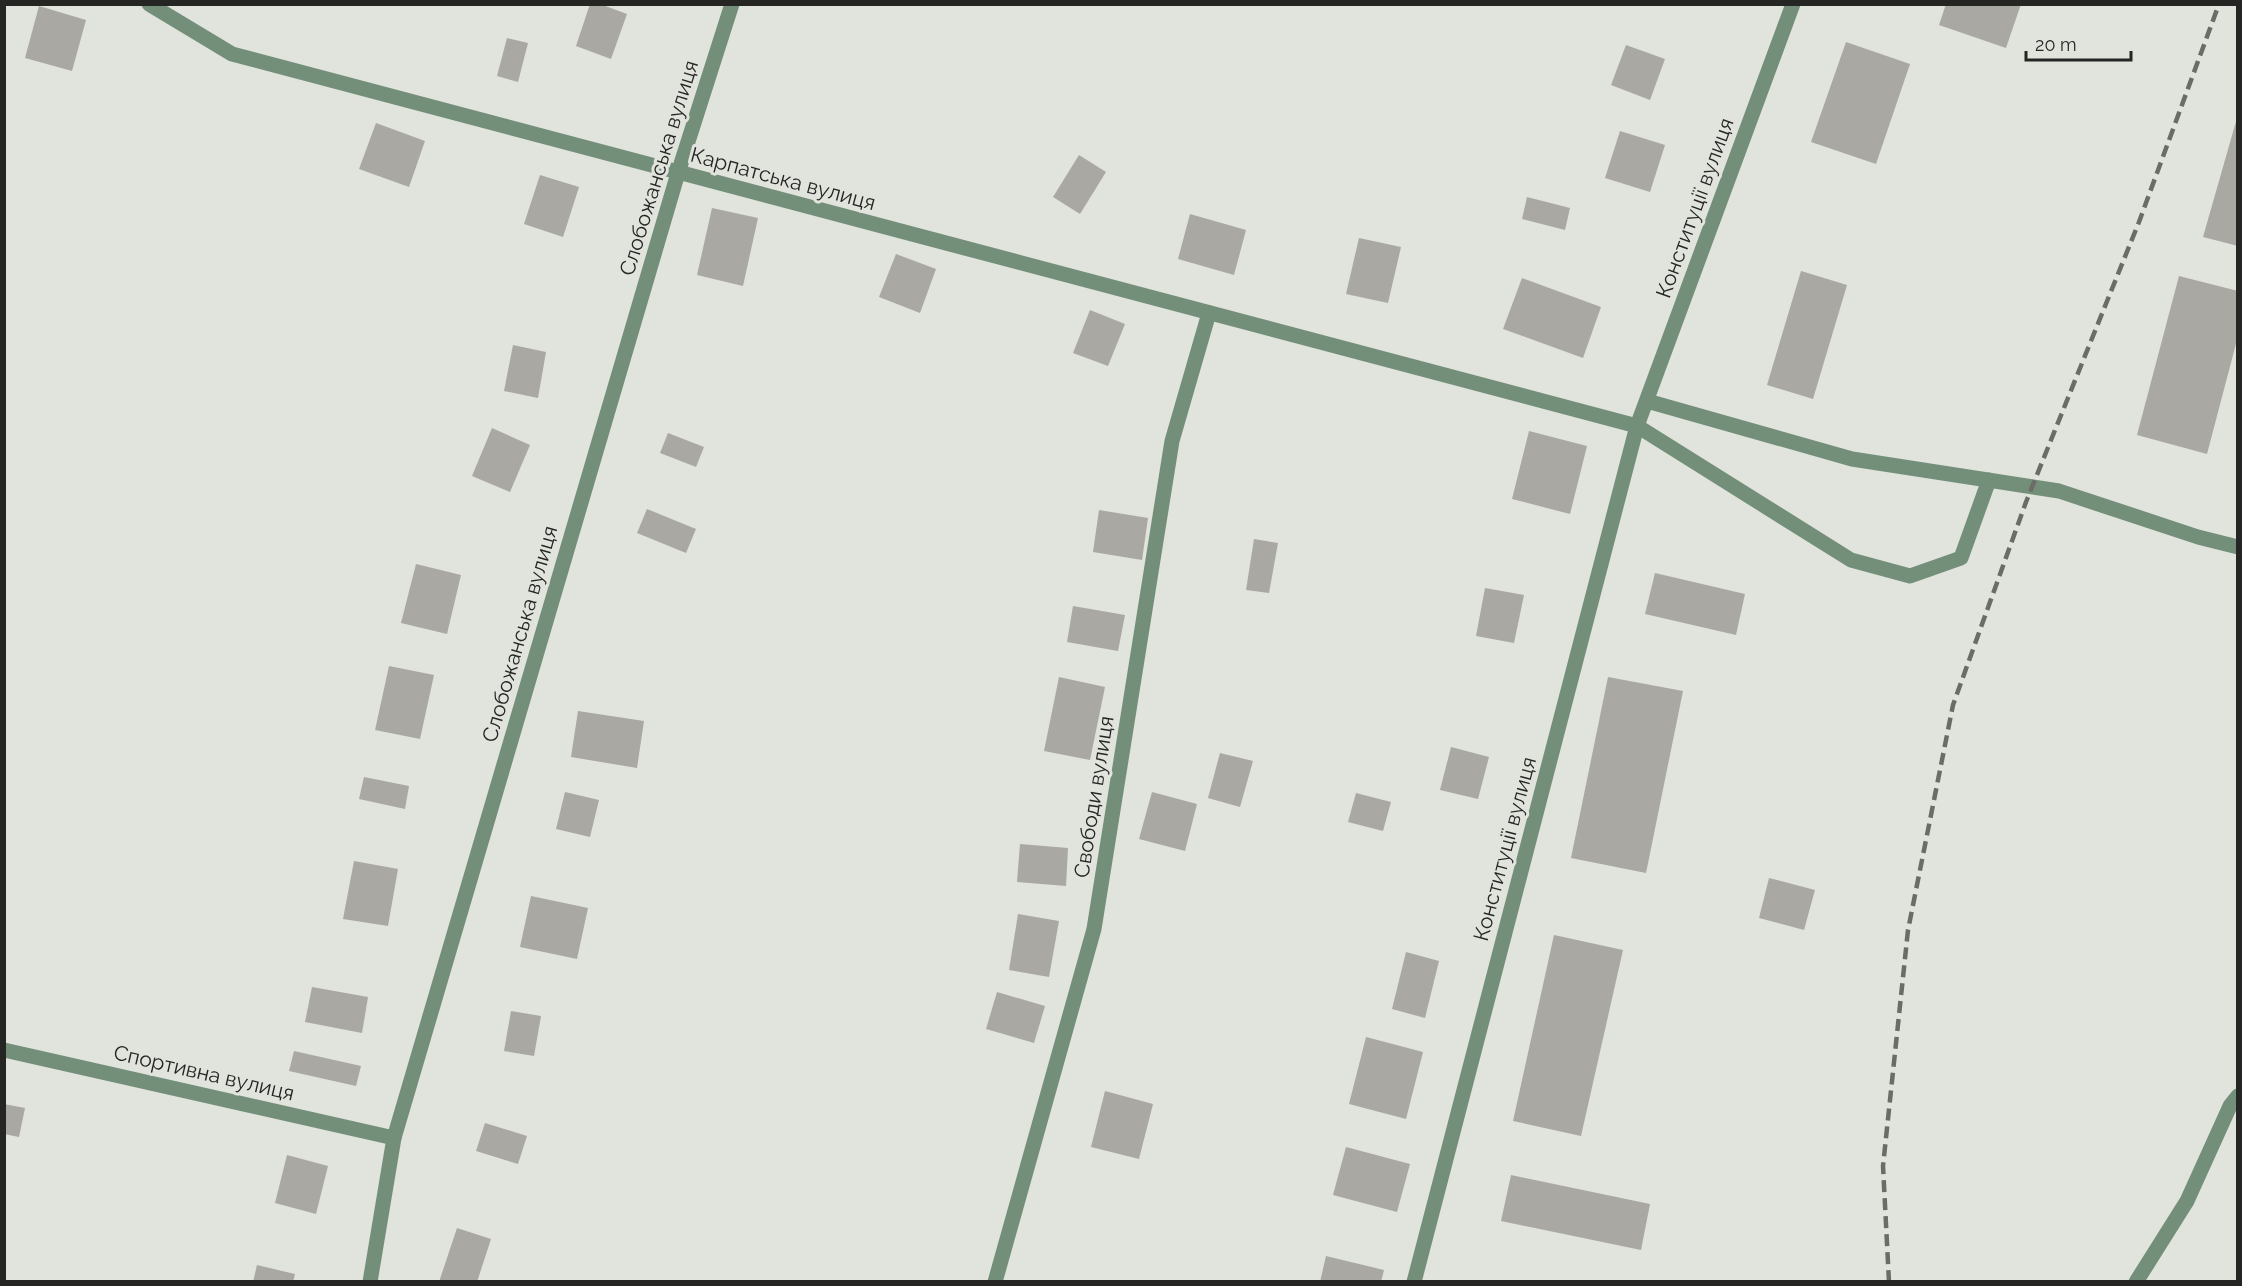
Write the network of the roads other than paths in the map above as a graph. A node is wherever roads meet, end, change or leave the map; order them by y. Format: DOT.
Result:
graph roads {
  1 [pos="149,4"];
  2 [pos="732,4"];
  3 [pos="1793,4"];
  4 [pos="678,173"];
  5 [pos="1209,313"];
  6 [pos="1647,400"];
  7 [pos="1637,426"];
  8 [pos="1989,480"];
  9 [pos="2238,547"];
  10 [pos="4,1050"];
  11 [pos="2238,1096"];
  12 [pos="394,1138"];
  13 [pos="370,1281"];
  14 [pos="995,1281"];
  15 [pos="1414,1281"];
  16 [pos="2136,1281"];
  1 -- 4 [label="street, Карпатська вулиця"];
  2 -- 4 [label="street, Слобожанська вулиця"];
  3 -- 6 [label="street, Конституції вулиця"];
  4 -- 5 [label="street, Карпатська вулиця"];
  4 -- 12 [label="street, Слобожанська вулиця"];
  5 -- 7 [label="street"];
  5 -- 14 [label="street, Свободи вулиця"];
  6 -- 7 [label="street, Конституції вулиця"];
  6 -- 8 [label="street"];
  7 -- 8 [label="street"];
  7 -- 15 [label="street, Конституції вулиця"];
  8 -- 9 [label="street"];
  10 -- 12 [label="street, Спортивна вулиця"];
  11 -- 16 [label="street"];
  12 -- 13 [label="street, Слобожанська вулиця"];
}
